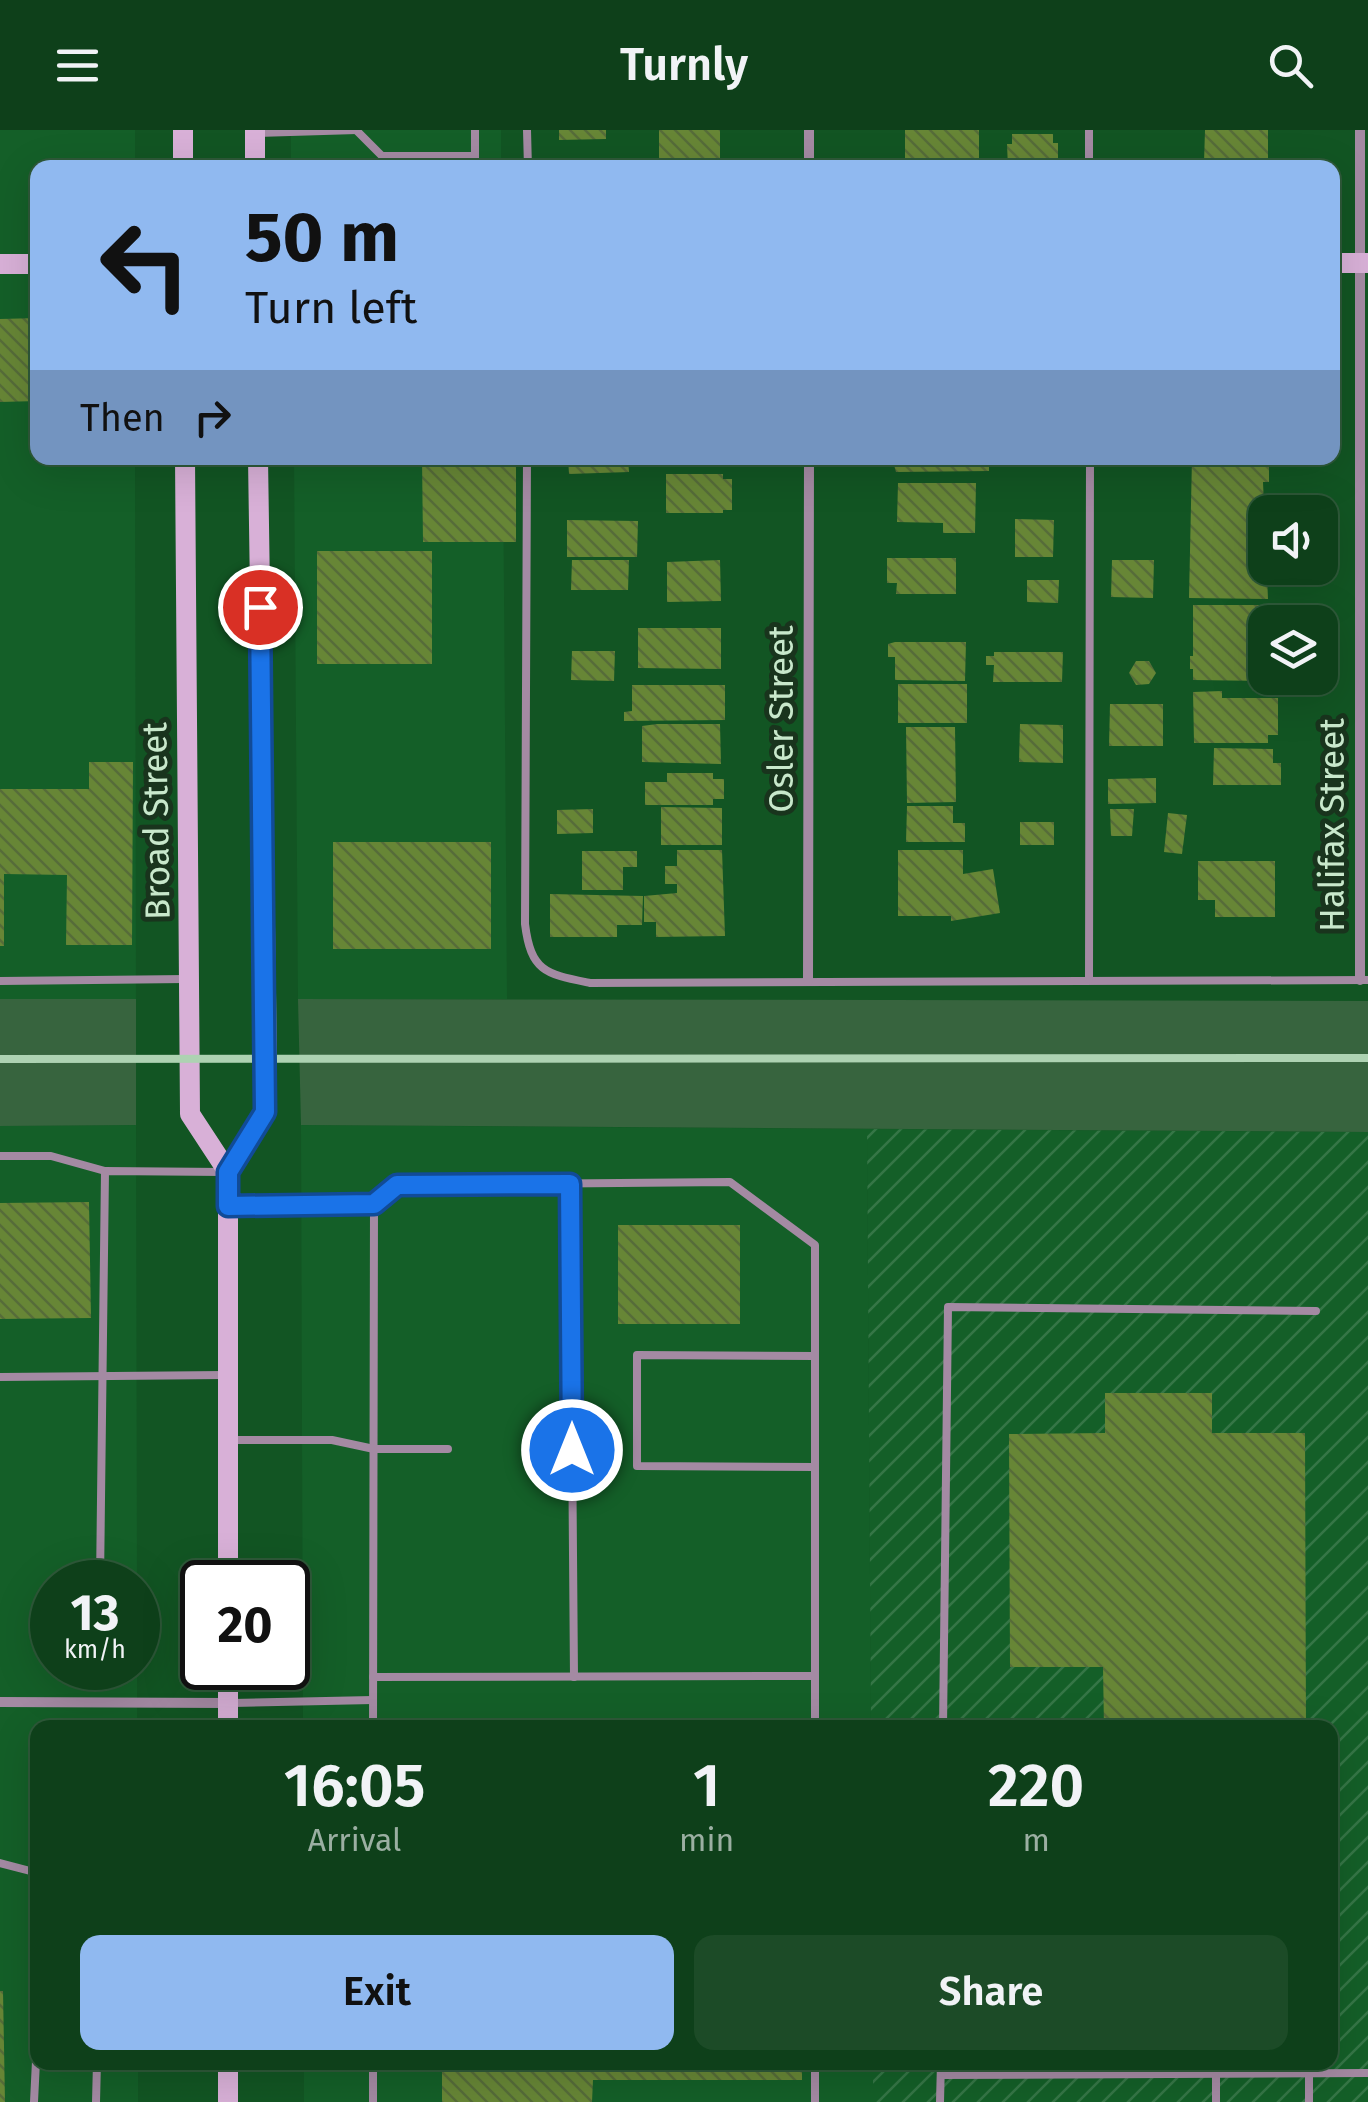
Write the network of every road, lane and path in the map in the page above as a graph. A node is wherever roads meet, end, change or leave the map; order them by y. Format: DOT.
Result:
graph roads {
  1 [pos="183,130"];
  2 [pos="357,130"];
  3 [pos="475,130"];
  4 [pos="527,130"];
  5 [pos="809,130"];
  6 [pos="1089,130"];
  7 [pos="1360,130"];
  8 [pos="254,132"];
  9 [pos="475,156"];
  10 [pos="183,160"];
  11 [pos="255,160"];
  12 [pos="475,160"];
  13 [pos="528,160"];
  14 [pos="809,160"];
  15 [pos="1089,160"];
  16 [pos="1364,263"];
  17 [pos="0,264"];
  18 [pos="30,264"];
  19 [pos="185,465"];
  20 [pos="258,465"];
  21 [pos="527,465"];
  22 [pos="808,465"];
  23 [pos="1090,465"];
  24 [pos="190,979"];
  25 [pos="1089,979"];
  26 [pos="808,980"];
  27 [pos="1364,980"];
  28 [pos="0,981"];
  29 [pos="0,1156"];
  30 [pos="104,1171"];
  31 [pos="228,1172"];
  32 [pos="570,1184"];
  33 [pos="374,1204"];
  34 [pos="228,1206"];
  35 [pos="1316,1311"];
  36 [pos="815,1356"];
  37 [pos="228,1375"];
  38 [pos="105,1376"];
  39 [pos="0,1377"];
  40 [pos="228,1440"];
  41 [pos="374,1449"];
  42 [pos="448,1449"];
  43 [pos="546,1450"];
  44 [pos="572,1450"];
  45 [pos="815,1467"];
  46 [pos="101,1560"];
  47 [pos="228,1560"];
  48 [pos="815,1676"];
  49 [pos="373,1677"];
  50 [pos="574,1677"];
  51 [pos="228,1690"];
  52 [pos="373,1700"];
  53 [pos="0,1702"];
  54 [pos="228,1702"];
  55 [pos="228,1720"];
  56 [pos="373,1720"];
  57 [pos="815,1720"];
  58 [pos="943,1720"];
  59 [pos="0,1863"];
  60 [pos="30,1870"];
  61 [pos="36,2070"];
  62 [pos="97,2070"];
  63 [pos="228,2070"];
  64 [pos="373,2070"];
  65 [pos="815,2070"];
  66 [pos="941,2070"];
  67 [pos="1216,2070"];
  68 [pos="1368,2072"];
  69 [pos="1216,2074"];
  70 [pos="1309,2074"];
  71 [pos="941,2075"];
  72 [pos="34,2102"];
  73 [pos="96,2102"];
  74 [pos="228,2102"];
  75 [pos="372,2102"];
  76 [pos="815,2102"];
  77 [pos="940,2102"];
  78 [pos="1216,2102"];
  79 [pos="1309,2102"];
  1 -- 10 [label="main road"];
  2 -- 8 [label="lane"];
  2 -- 9 [label="lane"];
  3 -- 9 [label="lane"];
  4 -- 13 [label="lane"];
  5 -- 14 [label="street"];
  6 -- 15 [label="lane"];
  7 -- 16 [label="street, Halifax Street"];
  8 -- 11 [label="main road"];
  9 -- 12 [label="lane"];
  16 -- 27 [label="street, Halifax Street"];
  17 -- 18 [label="main road"];
  19 -- 24 [label="main road, Broad Street"];
  20 -- 31 [label="main road"];
  21 -- 26 [label="lane"];
  22 -- 26 [label="street, Osler Street"];
  23 -- 25 [label="lane"];
  24 -- 28 [label="lane"];
  24 -- 31 [label="main road, Broad Street"];
  25 -- 26 [label="lane"];
  25 -- 27 [label="lane"];
  29 -- 30 [label="lane"];
  30 -- 31 [label="lane"];
  30 -- 38 [label="lane"];
  31 -- 34 [label="main road"];
  32 -- 33 [label="lane"];
  32 -- 36 [label="lane"];
  32 -- 44 [label="lane"];
  33 -- 34 [label="lane"];
  33 -- 41 [label="lane"];
  34 -- 37 [label="main road"];
  35 -- 58 [label="lane"];
  36 -- 45 [label="lane"];
  36 -- 45 [label="lane"];
  37 -- 38 [label="lane"];
  37 -- 40 [label="main road"];
  38 -- 39 [label="lane"];
  38 -- 46 [label="lane"];
  40 -- 41 [label="lane"];
  40 -- 47 [label="main road"];
  41 -- 42 [label="lane"];
  41 -- 49 [label="lane"];
  43 -- 44 [label="lane"];
  44 -- 50 [label="lane"];
  45 -- 48 [label="lane"];
  48 -- 50 [label="lane"];
  48 -- 57 [label="lane"];
  49 -- 50 [label="lane"];
  49 -- 52 [label="lane"];
  51 -- 54 [label="main road"];
  52 -- 54 [label="lane"];
  52 -- 56 [label="lane"];
  53 -- 54 [label="street"];
  54 -- 55 [label="main road"];
  59 -- 60 [label="lane"];
  61 -- 72 [label="lane"];
  62 -- 73 [label="lane"];
  63 -- 74 [label="main road"];
  64 -- 75 [label="lane"];
  65 -- 76 [label="lane"];
  66 -- 71 [label="lane"];
  67 -- 69 [label="lane"];
  68 -- 70 [label="lane"];
  69 -- 70 [label="lane"];
  69 -- 71 [label="lane"];
  69 -- 78 [label="lane"];
  70 -- 79 [label="lane"];
  71 -- 77 [label="lane"];
}
